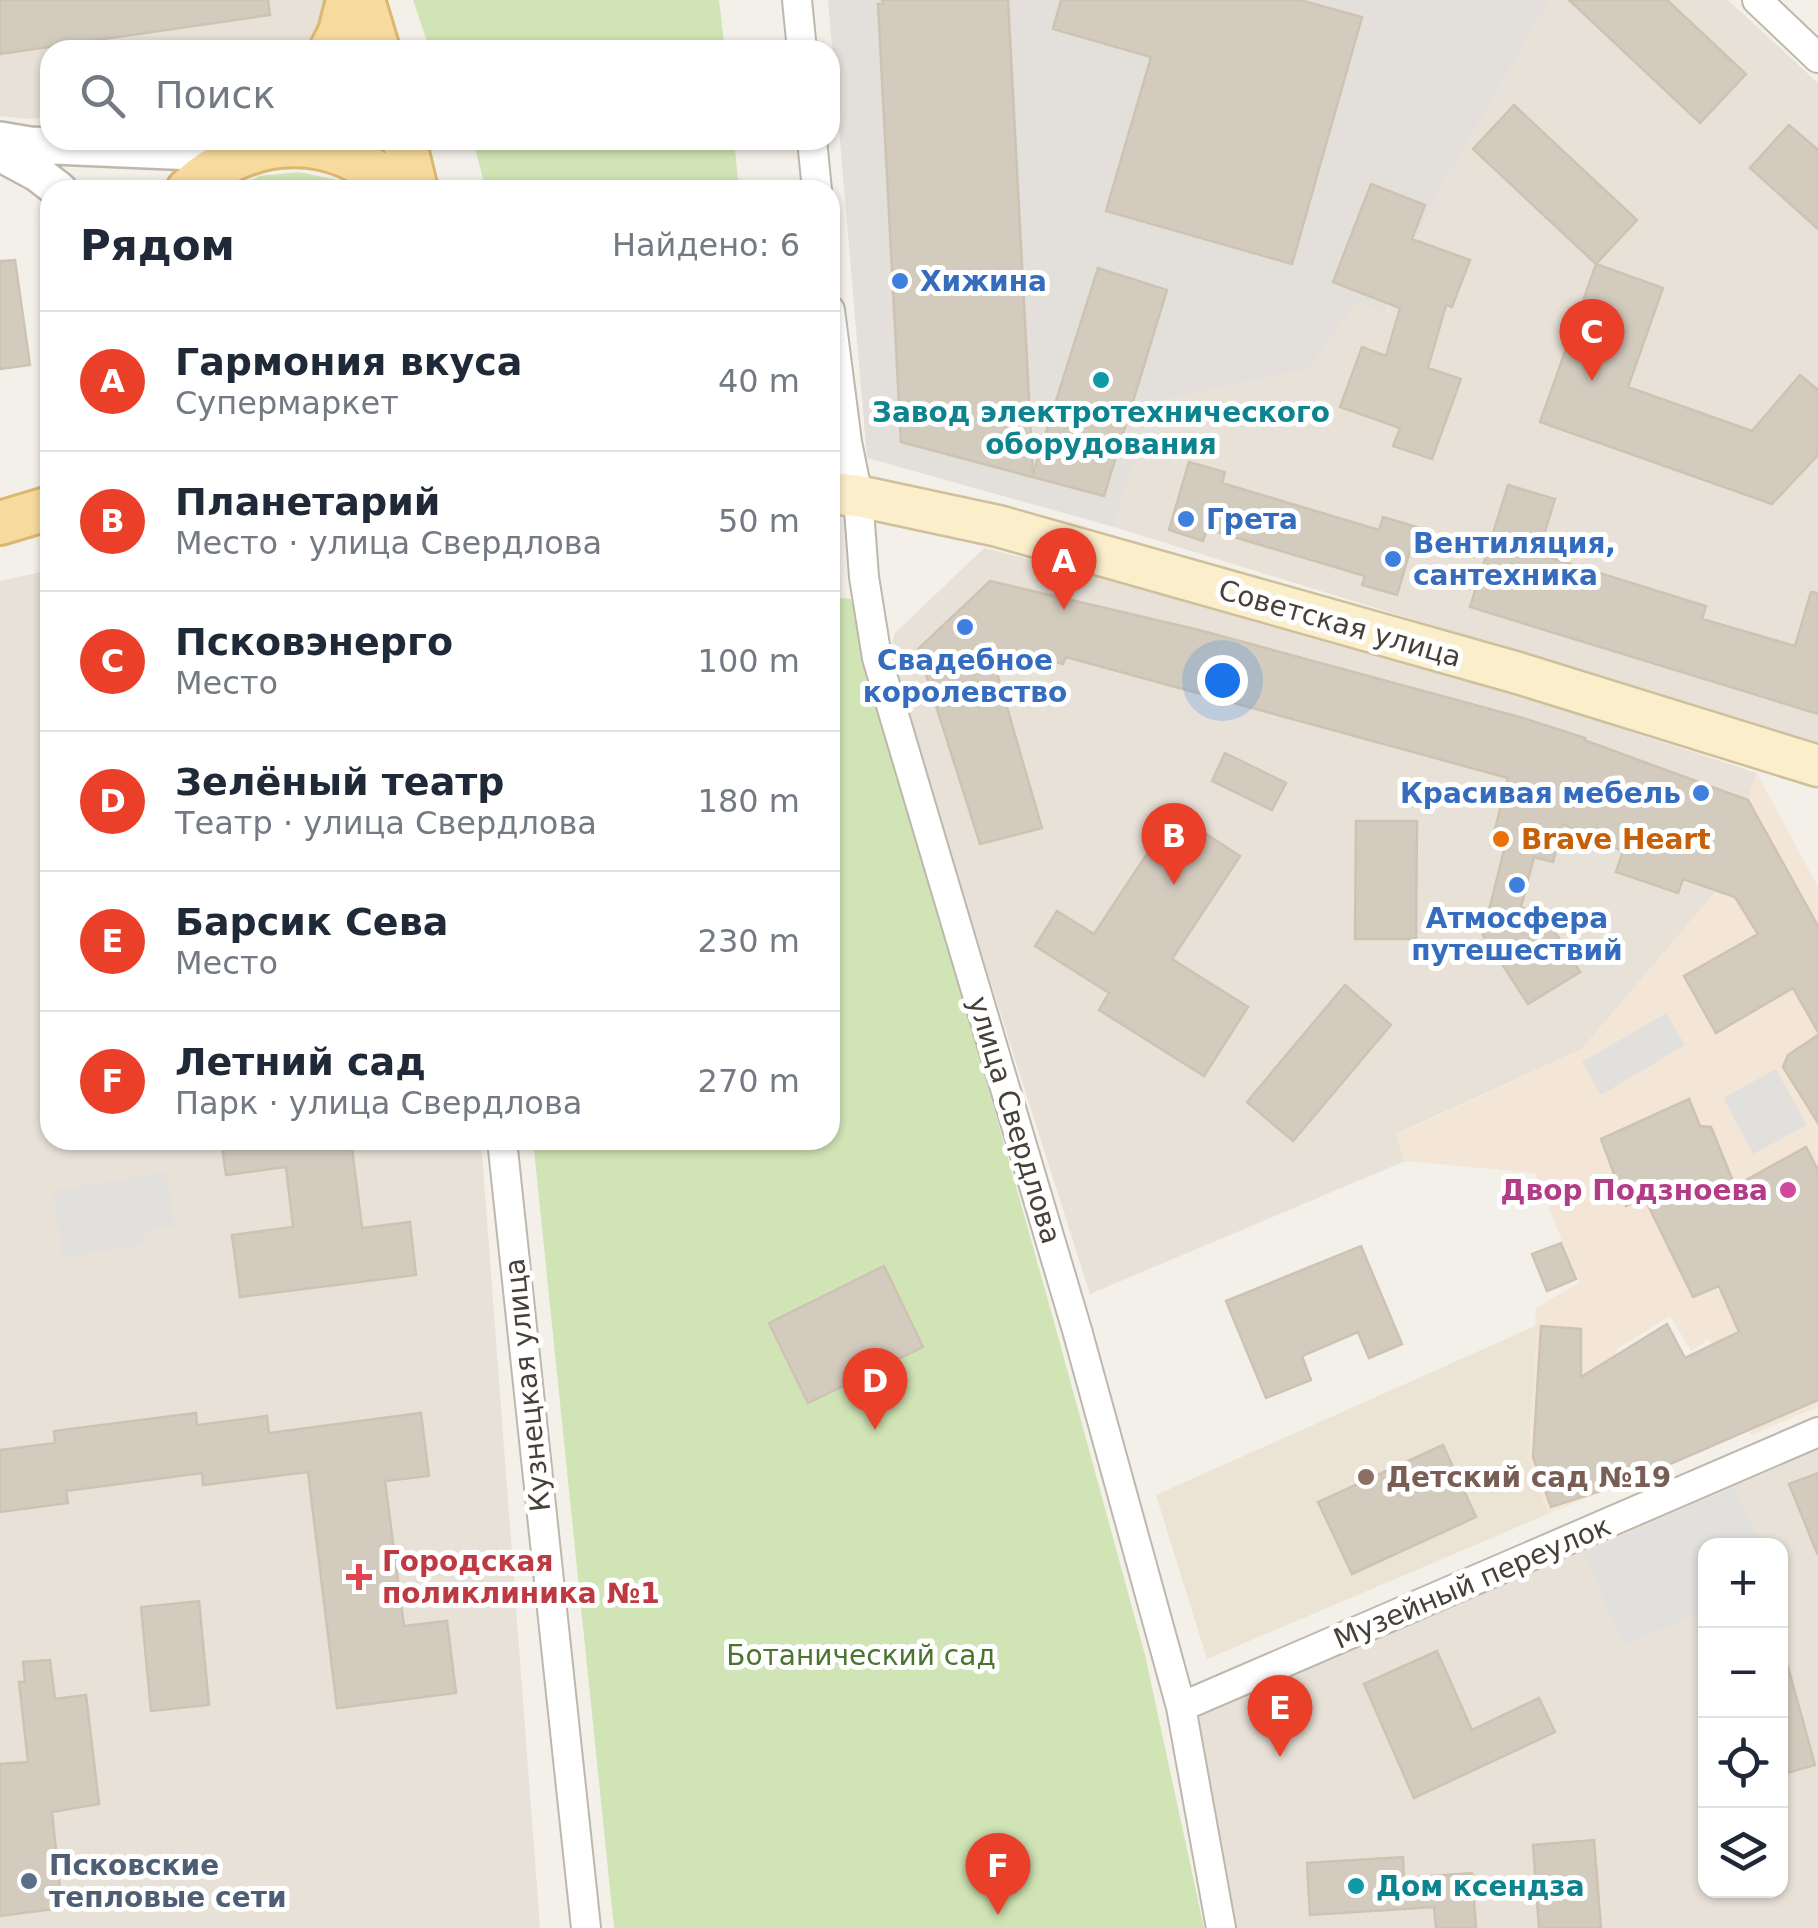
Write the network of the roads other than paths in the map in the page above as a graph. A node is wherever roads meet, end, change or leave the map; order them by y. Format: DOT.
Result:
graph roads {
  1 [pos="348,0"];
  2 [pos="363,0"];
  3 [pos="797,0"];
  4 [pos="1757,0"];
  5 [pos="336,40"];
  6 [pos="375,40"];
  7 [pos="801,40"];
  8 [pos="1818,58"];
  9 [pos="0,140"];
  10 [pos="40,144"];
  11 [pos="250,150"];
  12 [pos="324,150"];
  13 [pos="406,150"];
  14 [pos="813,150"];
  15 [pos="0,153"];
  16 [pos="46,180"];
  17 [pos="199,180"];
  18 [pos="386,180"];
  19 [pos="414,180"];
  20 [pos="816,180"];
  21 [pos="840,383"];
  22 [pos="840,486"];
  23 [pos="840,492"];
  24 [pos="840,495"];
  25 [pos="40,511"];
  26 [pos="0,522"];
  27 [pos="1818,766"];
  28 [pos="503,1150"];
  29 [pos="1818,1432"];
  30 [pos="1181,1706"];
  31 [pos="586,1928"];
  32 [pos="1220,1928"];
  1 -- 5 [label="main road"];
  2 -- 6 [label="main road"];
  3 -- 7 [label="street"];
  4 -- 8 [label="street"];
  9 -- 10 [label="street"];
  11 -- 17 [label="main road"];
  12 -- 18 [label="main road"];
  13 -- 19 [label="main road"];
  14 -- 20 [label="street"];
  15 -- 16 [label="street"];
  21 -- 22 [label="street, улица Свердлова"];
  23 -- 27 [label="main road, Советская улица"];
  24 -- 30 [label="street, улица Свердлова"];
  25 -- 26 [label="main road"];
  28 -- 31 [label="street, Кузнецкая улица"];
  29 -- 30 [label="street, Музейный переулок"];
  30 -- 32 [label="street, улица Свердлова"];
}
